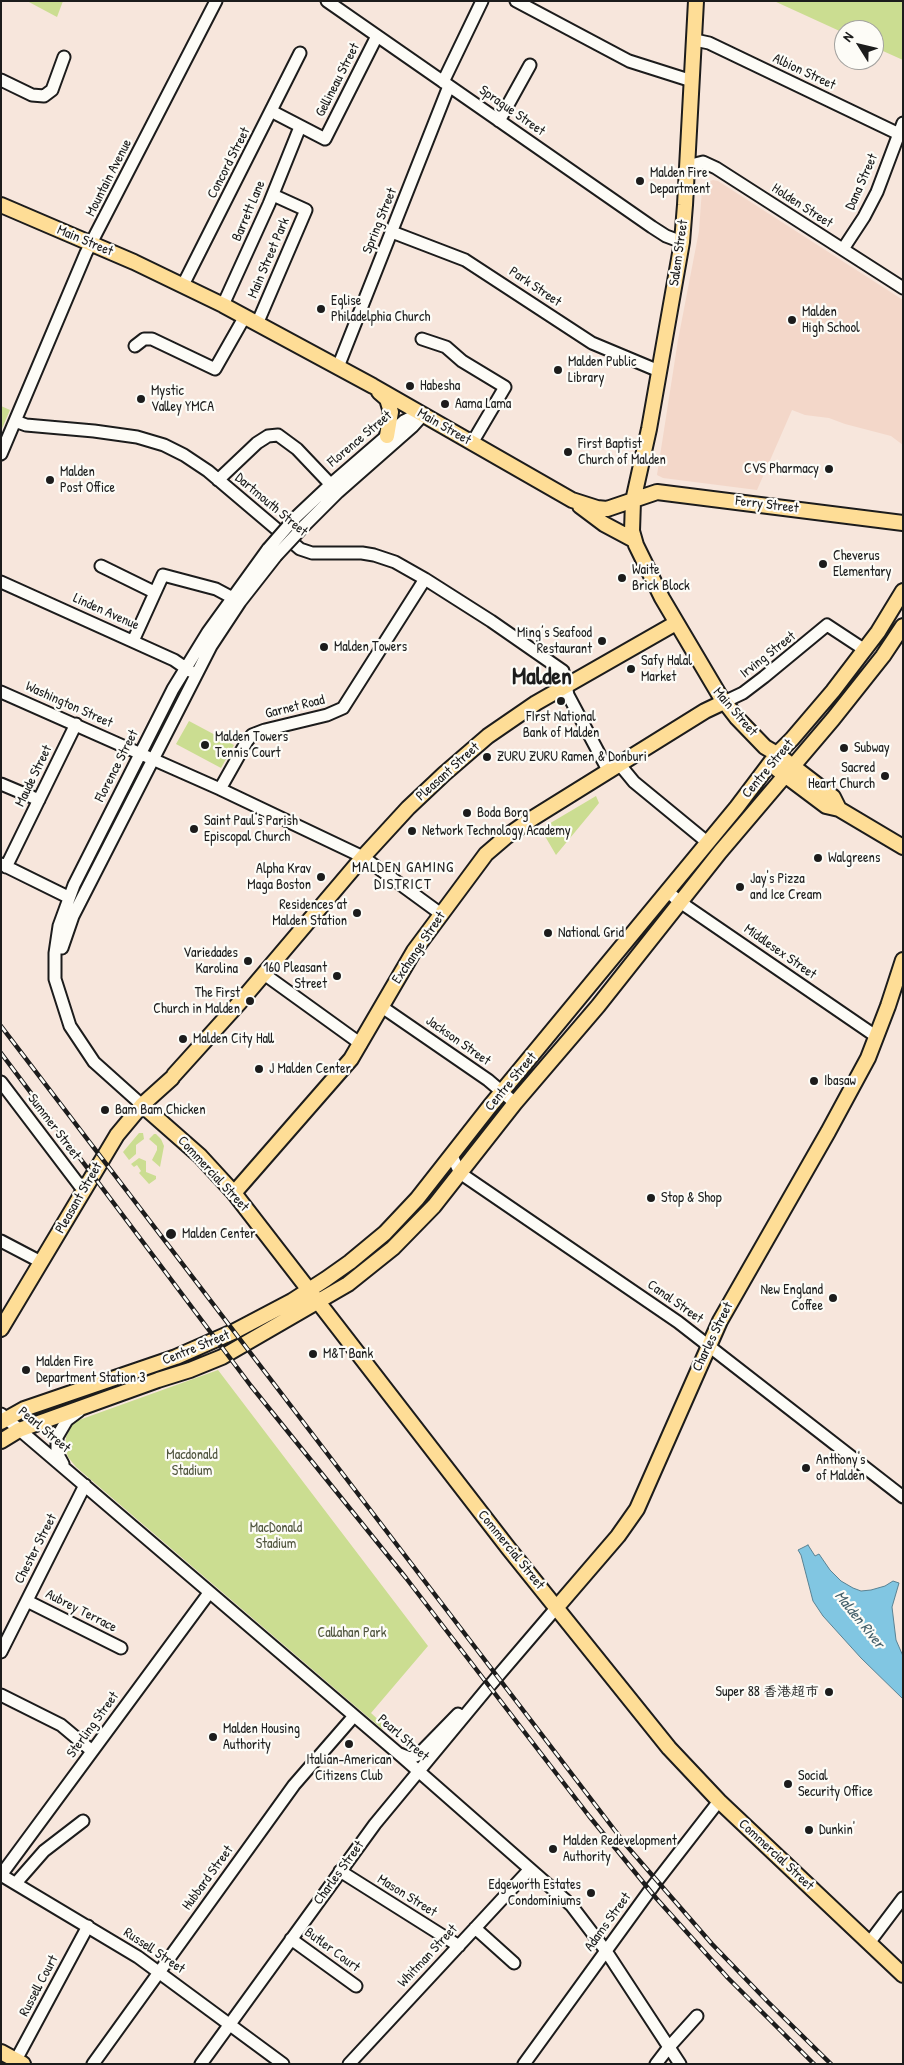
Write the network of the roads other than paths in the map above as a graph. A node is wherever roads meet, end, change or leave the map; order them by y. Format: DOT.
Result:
graph roads {
  1 [pos="216,1"];
  2 [pos="327,1"];
  3 [pos="482,1"];
  4 [pos="516,1"];
  5 [pos="696,1"];
  6 [pos="377,36"];
  7 [pos="695,40"];
  8 [pos="300,53"];
  9 [pos="64,57"];
  10 [pos="530,64"];
  11 [pos="1,80"];
  12 [pos="692,81"];
  13 [pos="446,84"];
  14 [pos="272,111"];
  15 [pos="499,120"];
  16 [pos="300,126"];
  17 [pos="901,128"];
  18 [pos="687,166"];
  19 [pos="273,195"];
  20 [pos="1,205"];
  21 [pos="392,232"];
  22 [pos="682,242"];
  23 [pos="92,243"];
  24 [pos="843,249"];
  25 [pos="182,285"];
  26 [pos="902,287"];
  27 [pos="222,306"];
  28 [pos="250,321"];
  29 [pos="422,340"];
  30 [pos="135,346"];
  31 [pos="338,367"];
  32 [pos="659,371"];
  33 [pos="373,386"];
  34 [pos="422,415"];
  35 [pos="15,421"];
  36 [pos="387,436"];
  37 [pos="472,444"];
  38 [pos="1,454"];
  39 [pos="218,480"];
  40 [pos="334,488"];
  41 [pos="572,500"];
  42 [pos="633,501"];
  43 [pos="903,523"];
  44 [pos="634,540"];
  45 [pos="272,552"];
  46 [pos="101,566"];
  47 [pos="425,578"];
  48 [pos="1,582"];
  49 [pos="903,591"];
  50 [pos="154,592"];
  51 [pos="231,597"];
  52 [pos="676,623"];
  53 [pos="903,626"];
  54 [pos="133,641"];
  55 [pos="865,650"];
  56 [pos="186,667"];
  57 [pos="196,675"];
  58 [pos="566,685"];
  59 [pos="1,692"];
  60 [pos="724,702"];
  61 [pos="76,724"];
  62 [pos="140,754"];
  63 [pos="771,755"];
  64 [pos="153,758"];
  65 [pos="614,768"];
  66 [pos="788,771"];
  67 [pos="1,784"];
  68 [pos="220,789"];
  69 [pos="39,800"];
  70 [pos="707,842"];
  71 [pos="903,848"];
  72 [pos="363,857"];
  73 [pos="3,866"];
  74 [pos="82,867"];
  75 [pos="96,873"];
  76 [pos="667,891"];
  77 [pos="68,897"];
  78 [pos="680,902"];
  79 [pos="441,914"];
  80 [pos="903,960"];
  81 [pos="264,974"];
  82 [pos="61,997"];
  83 [pos="382,1007"];
  84 [pos="877,1037"];
  85 [pos="361,1044"];
  86 [pos="1,1082"];
  87 [pos="503,1092"];
  88 [pos="515,1103"];
  89 [pos="142,1104"];
  90 [pos="452,1156"];
  91 [pos="460,1173"];
  92 [pos="82,1193"];
  93 [pos="234,1193"];
  94 [pos="1,1241"];
  95 [pos="41,1262"];
  96 [pos="310,1289"];
  97 [pos="320,1302"];
  98 [pos="1,1329"];
  99 [pos="708,1345"];
  100 [pos="84,1407"];
  101 [pos="3,1418"];
  102 [pos="19,1430"];
  103 [pos="1,1440"];
  104 [pos="67,1470"];
  105 [pos="85,1486"];
  106 [pos="903,1496"];
  107 [pos="209,1593"];
  108 [pos="27,1601"];
  109 [pos="557,1608"];
  110 [pos="121,1648"];
  111 [pos="1,1652"];
  112 [pos="486,1690"];
  113 [pos="1,1695"];
  114 [pos="354,1716"];
  115 [pos="92,1751"];
  116 [pos="395,1751"];
  117 [pos="419,1771"];
  118 [pos="719,1801"];
  119 [pos="83,1822"];
  120 [pos="530,1869"];
  121 [pos="340,1871"];
  122 [pos="1,1875"];
  123 [pos="16,1883"];
  124 [pos="903,1898"];
  125 [pos="88,1926"];
  126 [pos="475,1928"];
  127 [pos="291,1939"];
  128 [pos="869,1943"];
  129 [pos="458,1946"];
  130 [pos="606,1951"];
  131 [pos="514,1963"];
  132 [pos="159,1971"];
  133 [pos="903,1975"];
  134 [pos="356,1986"];
  135 [pos="697,2016"];
  136 [pos="230,2025"];
  137 [pos="669,2046"];
  138 [pos="1,2052"];
  139 [pos="20,2062"];
  140 [pos="93,2064"];
  141 [pos="201,2064"];
  142 [pos="283,2064"];
  143 [pos="348,2064"];
  144 [pos="524,2064"];
  145 [pos="656,2064"];
  146 [pos="680,2064"];
  1 -- 23 [label="street, Mountain Avenue"];
  2 -- 6 [label="street, Sprague Street"];
  3 -- 13 [label="street, Spring Street"];
  4 -- 12 [label="street"];
  5 -- 7 [label="main road, Salem Street"];
  6 -- 13 [label="street, Sprague Street"];
  6 -- 16 [label="street, Gellineau Street"];
  7 -- 12 [label="main road, Salem Street"];
  7 -- 17 [label="street, Albion Street"];
  8 -- 14 [label="street, Concord Street"];
  9 -- 11 [label="street"];
  10 -- 15 [label="street"];
  12 -- 18 [label="main road, Salem Street"];
  13 -- 15 [label="street, Sprague Street"];
  13 -- 21 [label="street, Spring Street"];
  14 -- 16 [label="street"];
  14 -- 25 [label="street, Concord Street"];
  15 -- 22 [label="street, Sprague Street"];
  16 -- 19 [label="street, Barrett Lane"];
  17 -- 24 [label="street, Dana Street"];
  18 -- 22 [label="main road, Salem Street"];
  18 -- 24 [label="street, Holden Street"];
  19 -- 27 [label="street, Barrett Lane"];
  19 -- 28 [label="street, Main Street Park"];
  20 -- 23 [label="main road, Main Street"];
  21 -- 31 [label="street, Spring Street"];
  21 -- 32 [label="street, Park Street"];
  22 -- 32 [label="main road, Salem Street"];
  23 -- 25 [label="main road, Main Street"];
  23 -- 35 [label="street, Mountain Avenue"];
  24 -- 26 [label="street, Holden Street"];
  25 -- 27 [label="main road, Main Street"];
  27 -- 28 [label="main road, Main Street"];
  28 -- 30 [label="street"];
  28 -- 31 [label="main road, Main Street"];
  29 -- 37 [label="street"];
  31 -- 33 [label="main road, Main Street"];
  32 -- 42 [label="main road, Salem Street"];
  33 -- 34 [label="main road, Main Street"];
  33 -- 36 [label="main road"];
  34 -- 36 [label="street, Florence Street"];
  34 -- 37 [label="main road, Main Street"];
  34 -- 40 [label="street, Florence Street"];
  35 -- 38 [label="street, Mountain Avenue"];
  35 -- 39 [label="street, Dartmouth Street"];
  36 -- 40 [label="street, Florence Street"];
  37 -- 41 [label="main road, Main Street"];
  39 -- 40 [label="street"];
  39 -- 47 [label="street, Dartmouth Street"];
  40 -- 45 [label="street, Florence Street, bridge"];
  41 -- 42 [label="main road, Main Street"];
  41 -- 44 [label="main road"];
  42 -- 43 [label="main road, Ferry Street"];
  42 -- 44 [label="main road, Main Street"];
  44 -- 52 [label="main road, Main Street"];
  45 -- 51 [label="street, Florence Street"];
  45 -- 57 [label="street, Florence Street"];
  46 -- 50 [label="street"];
  47 -- 58 [label="street, Dartmouth Street"];
  47 -- 68 [label="street, Garnet Road"];
  48 -- 54 [label="street, Linden Avenue"];
  49 -- 55 [label="main road, Centre Street"];
  50 -- 51 [label="street"];
  50 -- 54 [label="street"];
  51 -- 56 [label="street, Florence Street"];
  52 -- 58 [label="main road, Pleasant Street"];
  52 -- 60 [label="main road, Main Street"];
  53 -- 66 [label="main road, Centre Street"];
  54 -- 56 [label="street, Linden Avenue"];
  55 -- 60 [label="street, Irving Street"];
  55 -- 63 [label="main road, Centre Street"];
  56 -- 57 [label="street, Linden Avenue"];
  56 -- 62 [label="street, Florence Street"];
  57 -- 64 [label="street, Florence Street"];
  58 -- 65 [label="street"];
  58 -- 72 [label="main road, Pleasant Street"];
  59 -- 61 [label="street, Washington Street"];
  60 -- 63 [label="main road, Main Street"];
  60 -- 65 [label="main road, Exchange Street"];
  61 -- 62 [label="street, Washington Street"];
  61 -- 69 [label="street, Maude Street"];
  62 -- 64 [label="street, Washington Street"];
  62 -- 74 [label="street, Florence Street"];
  63 -- 66 [label="main road, Main Street"];
  63 -- 70 [label="main road, Centre Street"];
  64 -- 68 [label="street, Washington Street"];
  64 -- 75 [label="street, Florence Street"];
  65 -- 70 [label="street"];
  65 -- 79 [label="main road, Exchange Street"];
  66 -- 71 [label="main road, Main Street"];
  66 -- 78 [label="main road, Centre Street"];
  67 -- 69 [label="street"];
  68 -- 72 [label="street, Washington Street"];
  69 -- 73 [label="street, Maude Street"];
  70 -- 76 [label="main road, Centre Street"];
  72 -- 79 [label="street, Washington Street"];
  72 -- 81 [label="main road, Pleasant Street"];
  73 -- 77 [label="street"];
  74 -- 75 [label="street"];
  74 -- 77 [label="street, Florence Street"];
  75 -- 82 [label="street, Florence Street"];
  76 -- 78 [label="street, Middlesex Street"];
  76 -- 87 [label="main road, Centre Street"];
  77 -- 82 [label="street, Florence Street"];
  78 -- 84 [label="street, Middlesex Street"];
  78 -- 88 [label="main road, Centre Street"];
  79 -- 83 [label="main road, Exchange Street"];
  80 -- 84 [label="main road, Charles Street"];
  81 -- 85 [label="street"];
  81 -- 89 [label="main road, Pleasant Street"];
  82 -- 89 [label="street, Florence Street"];
  83 -- 85 [label="main road, Exchange Street"];
  83 -- 87 [label="street, Jackson Street"];
  84 -- 99 [label="main road, Charles Street"];
  85 -- 93 [label="main road, Exchange Street"];
  86 -- 92 [label="street, Summer Street"];
  87 -- 88 [label="street, Jackson Street"];
  87 -- 90 [label="main road, Centre Street"];
  88 -- 91 [label="main road, Centre Street"];
  89 -- 92 [label="main road, Pleasant Street"];
  89 -- 93 [label="main road, Commercial Street"];
  90 -- 91 [label="street"];
  90 -- 96 [label="main road, Centre Street"];
  91 -- 97 [label="main road, Centre Street"];
  91 -- 99 [label="street, Canal Street"];
  92 -- 95 [label="main road, Pleasant Street"];
  93 -- 96 [label="main road, Commercial Street"];
  94 -- 95 [label="street"];
  95 -- 98 [label="main road, Pleasant Street"];
  96 -- 97 [label="main road, Commercial Street"];
  96 -- 101 [label="main road, Centre Street"];
  97 -- 100 [label="main road, Centre Street"];
  97 -- 109 [label="main road, Commercial Street"];
  99 -- 106 [label="street, Canal Street"];
  99 -- 109 [label="main road, Charles Street"];
  100 -- 102 [label="main road, Centre Street"];
  100 -- 104 [label="street, Pearl Street"];
  101 -- 102 [label="street, Pearl Street"];
  102 -- 103 [label="main road, Centre Street"];
  102 -- 104 [label="street, Pearl Street"];
  104 -- 105 [label="street, Pearl Street"];
  105 -- 107 [label="street, Pearl Street"];
  105 -- 108 [label="street, Chester Street"];
  107 -- 114 [label="street, Pearl Street"];
  107 -- 115 [label="street, Sterling Street"];
  108 -- 110 [label="street, Aubrey Terrace"];
  108 -- 111 [label="street, Chester Street"];
  109 -- 112 [label="street, Charles Street"];
  109 -- 118 [label="main road, Commercial Street"];
  112 -- 116 [label="street, Charles Street"];
  112 -- 117 [label="street, Charles Street"];
  113 -- 115 [label="street"];
  114 -- 116 [label="street, Pearl Street"];
  114 -- 132 [label="street, Hubbard Street"];
  115 -- 122 [label="street, Sterling Street"];
  116 -- 117 [label="street, Pearl Street"];
  117 -- 120 [label="street, Pearl Street"];
  117 -- 121 [label="street, Charles Street"];
  118 -- 128 [label="main road, Commercial Street"];
  118 -- 130 [label="street, Adams Street"];
  119 -- 123 [label="street"];
  120 -- 126 [label="street, Whitman Street"];
  120 -- 130 [label="street, Pearl Street"];
  121 -- 127 [label="street, Charles Street"];
  121 -- 129 [label="street, Mason Street"];
  122 -- 123 [label="street, Russell Street"];
  123 -- 125 [label="street, Russell Street"];
  124 -- 128 [label="street"];
  125 -- 132 [label="street, Russell Street"];
  125 -- 139 [label="street, Russell Court"];
  126 -- 129 [label="street, Whitman Street"];
  126 -- 131 [label="street"];
  127 -- 134 [label="street, Butler Court"];
  127 -- 136 [label="street, Charles Street"];
  128 -- 133 [label="main road, Commercial Street"];
  129 -- 143 [label="street, Whitman Street"];
  130 -- 137 [label="street, Pearl Street"];
  130 -- 144 [label="street, Adams Street"];
  132 -- 136 [label="street, Russell Street"];
  132 -- 140 [label="street, Hubbard Street"];
  135 -- 137 [label="street"];
  136 -- 141 [label="street, Charles Street"];
  136 -- 142 [label="street, Russell Street"];
  137 -- 145 [label="street"];
  137 -- 146 [label="street, Pearl Street"];
  138 -- 139 [label="main road"];
}
